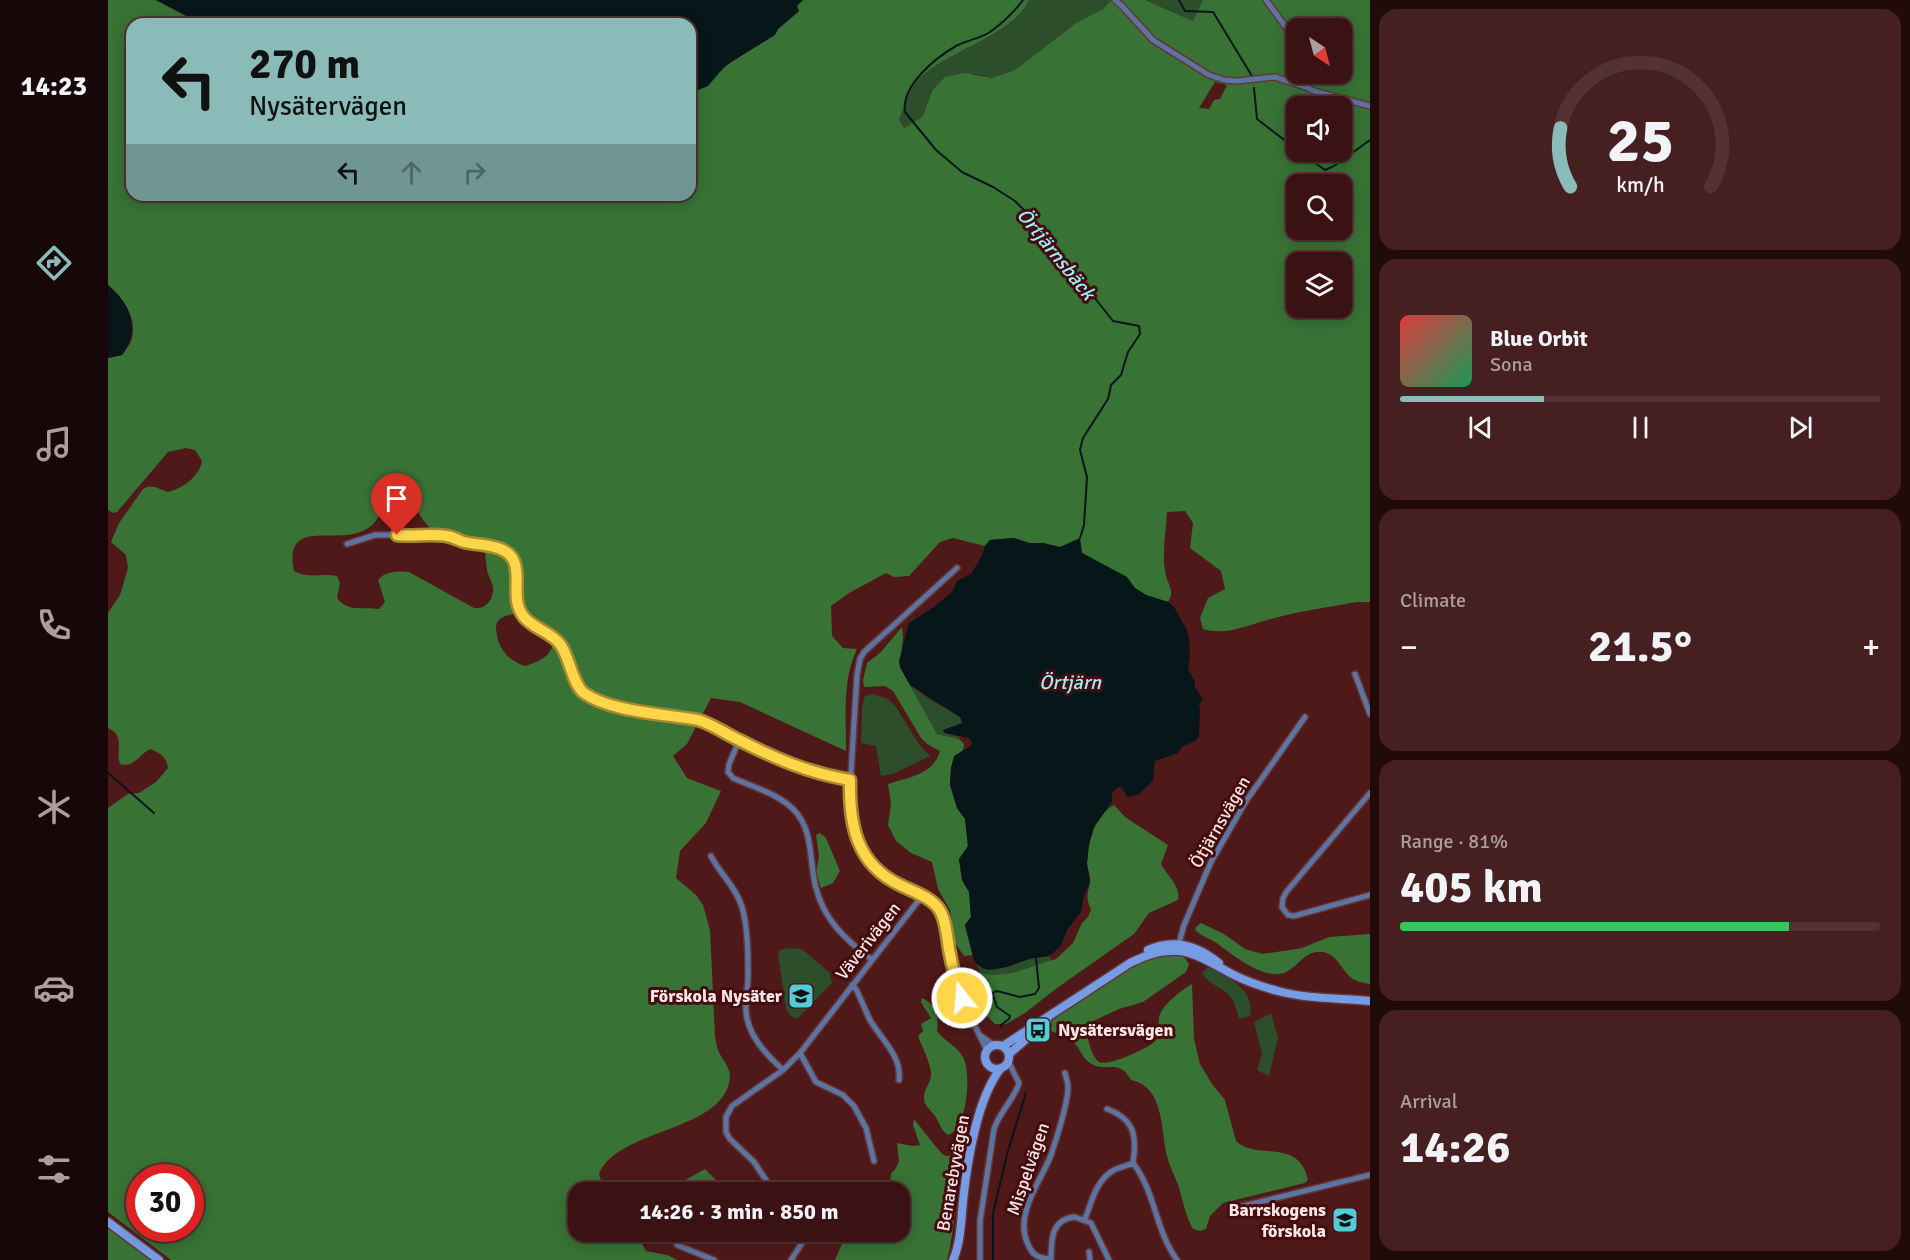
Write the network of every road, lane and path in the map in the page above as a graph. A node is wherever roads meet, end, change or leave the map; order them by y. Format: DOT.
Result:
graph roads {
  1 [pos="1115,0"];
  2 [pos="1266,0"];
  3 [pos="1286,28"];
  4 [pos="1306,84"];
  5 [pos="1306,87"];
  6 [pos="1370,106"];
  7 [pos="347,544"];
  8 [pos="957,568"];
  9 [pos="1354,674"];
  10 [pos="1370,714"];
  11 [pos="1305,717"];
  12 [pos="739,741"];
  13 [pos="850,780"];
  14 [pos="1370,793"];
  15 [pos="711,856"];
  16 [pos="1370,895"];
  17 [pos="922,896"];
  18 [pos="1178,947"];
  19 [pos="871,959"];
  20 [pos="852,985"];
  21 [pos="1370,1001"];
  22 [pos="1051,1015"];
  23 [pos="995,1047"];
  24 [pos="800,1053"];
  25 [pos="1005,1063"];
  26 [pos="988,1065"];
  27 [pos="783,1070"];
  28 [pos="1065,1074"];
  29 [pos="899,1080"];
  30 [pos="986,1091"];
  31 [pos="1107,1109"];
  32 [pos="874,1161"];
  33 [pos="1133,1163"];
  34 [pos="1370,1175"];
  35 [pos="768,1182"];
  36 [pos="1236,1210"];
  37 [pos="1085,1219"];
  38 [pos="108,1222"];
  39 [pos="802,1242"];
  40 [pos="677,1245"];
  41 [pos="1089,1252"];
  42 [pos="1051,1259"];
  43 [pos="159,1260"];
  44 [pos="714,1260"];
  45 [pos="791,1260"];
  46 [pos="953,1260"];
  47 [pos="980,1260"];
  48 [pos="1090,1260"];
  49 [pos="1109,1260"];
  50 [pos="1177,1260"];
  1 -- 5 [label="street"];
  2 -- 3 [label="street"];
  4 -- 5 [label="street"];
  5 -- 6 [label="street"];
  7 -- 12 [label="street"];
  8 -- 13 [label="street"];
  9 -- 10 [label="street"];
  11 -- 18 [label="street, Ötjärnsvägen"];
  12 -- 13 [label="street"];
  12 -- 19 [label="street"];
  13 -- 17 [label="street"];
  14 -- 16 [label="street"];
  15 -- 27 [label="street"];
  17 -- 19 [label="street, Väverivägen"];
  17 -- 23 [label="street"];
  18 -- 21 [label="street, Benarebyvägen"];
  18 -- 22 [label="street, Benarebyvägen"];
  19 -- 20 [label="street, Väverivägen"];
  20 -- 24 [label="street, Väverivägen"];
  20 -- 29 [label="street"];
  22 -- 23 [label="street, Benarebyvägen"];
  22 -- 25 [label="street, Benarebyvägen"];
  23 -- 25 [label="street"];
  23 -- 26 [label="street, Benarebyvägen"];
  24 -- 27 [label="street, Väverivägen"];
  24 -- 32 [label="street"];
  25 -- 26 [label="street"];
  25 -- 30 [label="street, Benarebyvägen"];
  25 -- 47 [label="street"];
  26 -- 30 [label="street, Benarebyvägen"];
  27 -- 35 [label="street, Väverivägen"];
  28 -- 42 [label="street, Mispelvägen"];
  30 -- 46 [label="street, Benarebyvägen"];
  31 -- 33 [label="street"];
  33 -- 37 [label="street"];
  33 -- 50 [label="street"];
  34 -- 36 [label="street"];
  37 -- 42 [label="street"];
  37 -- 49 [label="street"];
  38 -- 43 [label="street"];
  39 -- 45 [label="street"];
  40 -- 44 [label="street"];
  41 -- 48 [label="street"];
}
